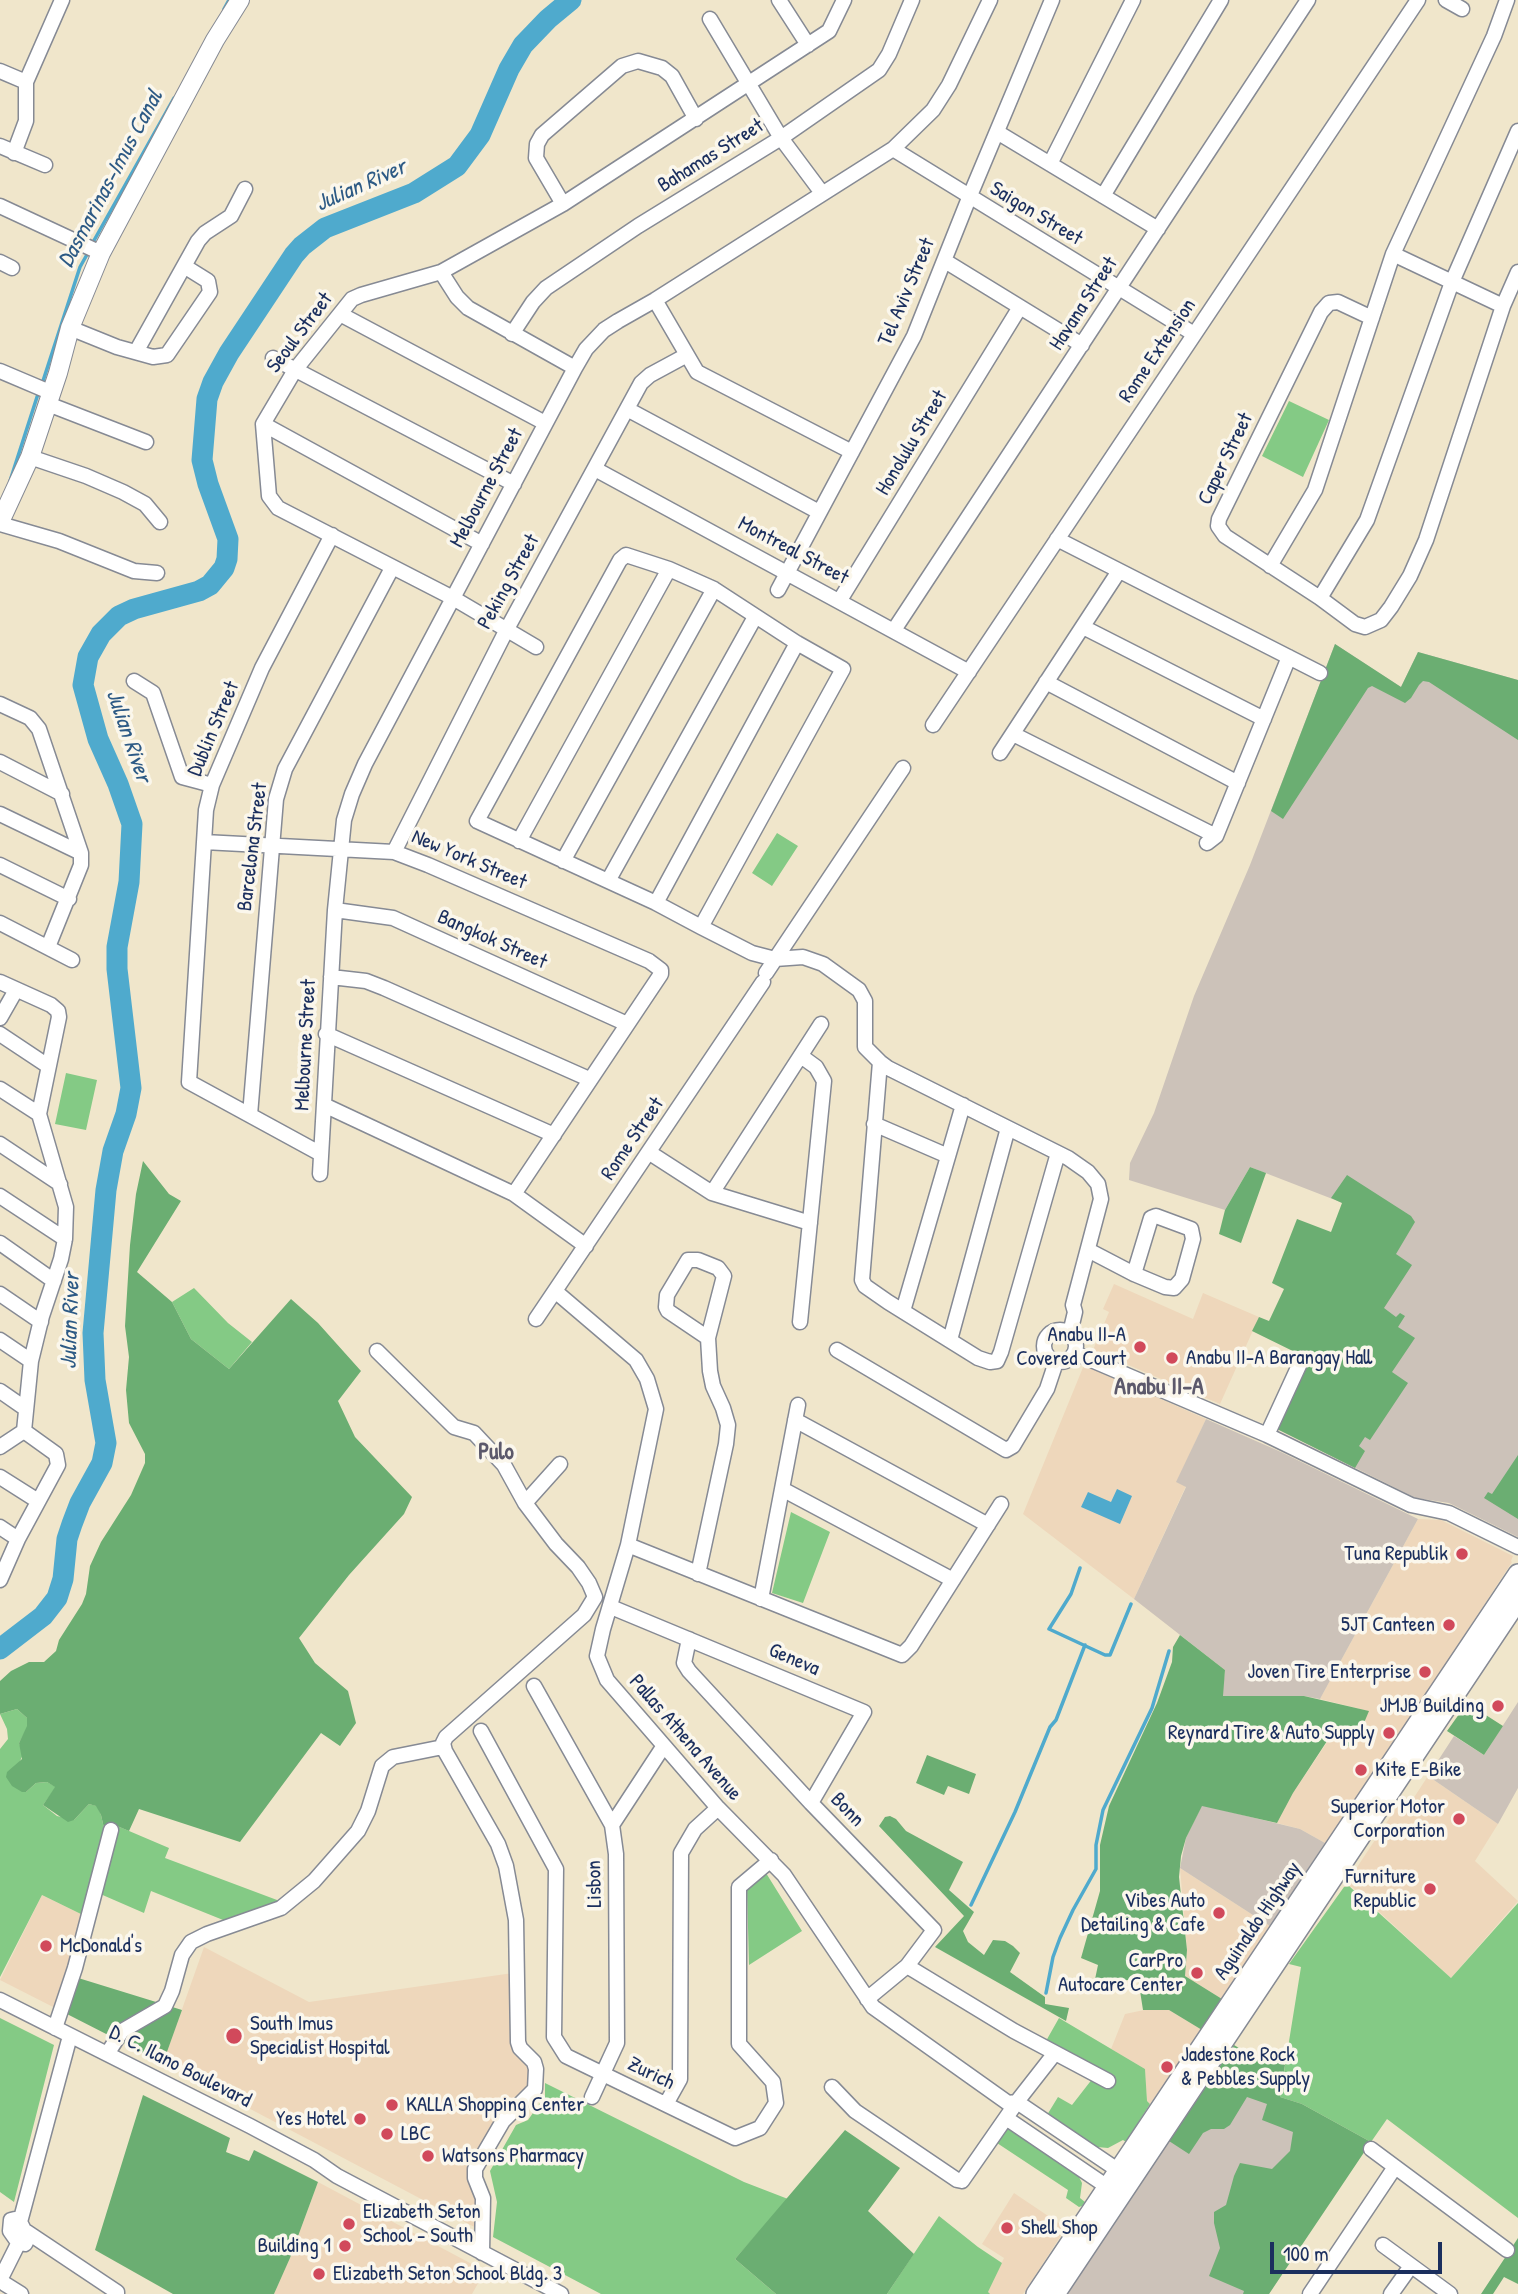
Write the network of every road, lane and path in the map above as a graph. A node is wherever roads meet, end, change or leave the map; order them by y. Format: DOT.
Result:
graph roads {
  1 [pos="62,0"];
  2 [pos="240,0"];
  3 [pos="779,0"];
  4 [pos="844,0"];
  5 [pos="912,0"];
  6 [pos="990,0"];
  7 [pos="1052,0"];
  8 [pos="1133,0"];
  9 [pos="1221,0"];
  10 [pos="1308,0"];
  11 [pos="1418,0"];
  12 [pos="1446,0"];
  13 [pos="1507,0"];
  14 [pos="1518,8"];
  15 [pos="1462,9"];
  16 [pos="710,19"];
  17 [pos="808,45"];
  18 [pos="0,71"];
  19 [pos="26,82"];
  20 [pos="749,85"];
  21 [pos="696,119"];
  22 [pos="1518,131"];
  23 [pos="997,132"];
  24 [pos="781,138"];
  25 [pos="7,149"];
  26 [pos="893,149"];
  27 [pos="1050,164"];
  28 [pos="45,165"];
  29 [pos="245,189"];
  30 [pos="822,193"];
  31 [pos="1103,196"];
  32 [pos="969,198"];
  33 [pos="563,204"];
  34 [pos="0,206"];
  35 [pos="1158,229"];
  36 [pos="101,253"];
  37 [pos="1393,254"];
  38 [pos="944,261"];
  39 [pos="184,266"];
  40 [pos="441,272"];
  41 [pos="1518,272"];
  42 [pos="1452,282"];
  43 [pos="1118,288"];
  44 [pos="655,300"];
  45 [pos="1503,306"];
  46 [pos="1020,307"];
  47 [pos="340,314"];
  48 [pos="1372,318"];
  49 [pos="70,328"];
  50 [pos="512,334"];
  51 [pos="1194,334"];
  52 [pos="1082,345"];
  53 [pos="136,352"];
  54 [pos="687,355"];
  55 [pos="273,358"];
  56 [pos="575,368"];
  57 [pos="295,370"];
  58 [pos="0,371"];
  59 [pos="50,399"];
  60 [pos="627,409"];
  61 [pos="545,423"];
  62 [pos="263,424"];
  63 [pos="146,442"];
  64 [pos="852,452"];
  65 [pos="30,457"];
  66 [pos="595,469"];
  67 [pos="514,484"];
  68 [pos="820,512"];
  69 [pos="160,522"];
  70 [pos="0,523"];
  71 [pos="332,535"];
  72 [pos="1057,539"];
  73 [pos="482,544"];
  74 [pos="1270,566"];
  75 [pos="392,568"];
  76 [pos="669,569"];
  77 [pos="1119,571"];
  78 [pos="788,572"];
  79 [pos="157,573"];
  80 [pos="714,589"];
  81 [pos="778,590"];
  82 [pos="453,598"];
  83 [pos="1320,598"];
  84 [pos="840,600"];
  85 [pos="755,617"];
  86 [pos="1083,627"];
  87 [pos="507,629"];
  88 [pos="894,629"];
  89 [pos="797,643"];
  90 [pos="536,648"];
  91 [pos="1289,657"];
  92 [pos="969,672"];
  93 [pos="1320,673"];
  94 [pos="134,681"];
  95 [pos="1046,682"];
  96 [pos="0,704"];
  97 [pos="1264,719"];
  98 [pos="933,725"];
  99 [pos="1013,734"];
  100 [pos="1000,753"];
  101 [pos="0,762"];
  102 [pos="903,768"];
  103 [pos="1238,783"];
  104 [pos="212,785"];
  105 [pos="62,794"];
  106 [pos="0,814"];
  107 [pos="519,841"];
  108 [pos="204,842"];
  109 [pos="270,846"];
  110 [pos="340,849"];
  111 [pos="394,852"];
  112 [pos="81,853"];
  113 [pos="563,861"];
  114 [pos="0,865"];
  115 [pos="608,881"];
  116 [pos="69,899"];
  117 [pos="656,903"];
  118 [pos="335,910"];
  119 [pos="0,923"];
  120 [pos="701,927"];
  121 [pos="48,947"];
  122 [pos="775,959"];
  123 [pos="72,960"];
  124 [pos="331,977"];
  125 [pos="0,982"];
  126 [pos="16,990"];
  127 [pos="0,1018"];
  128 [pos="627,1024"];
  129 [pos="821,1024"];
  130 [pos="0,1034"];
  131 [pos="326,1034"];
  132 [pos="801,1056"];
  133 [pos="880,1062"];
  134 [pos="48,1066"];
  135 [pos="589,1079"];
  136 [pos="0,1089"];
  137 [pos="324,1105"];
  138 [pos="963,1105"];
  139 [pos="39,1114"];
  140 [pos="250,1115"];
  141 [pos="874,1124"];
  142 [pos="1008,1128"];
  143 [pos="554,1135"];
  144 [pos="0,1144"];
  145 [pos="650,1153"];
  146 [pos="1058,1153"];
  147 [pos="321,1154"];
  148 [pos="948,1156"];
  149 [pos="320,1174"];
  150 [pos="61,1184"];
  151 [pos="712,1193"];
  152 [pos="514,1194"];
  153 [pos="0,1196"];
  154 [pos="810,1223"];
  155 [pos="65,1239"];
  156 [pos="0,1243"];
  157 [pos="586,1246"];
  158 [pos="1088,1250"];
  159 [pos="1134,1274"];
  160 [pos="54,1280"];
  161 [pos="555,1291"];
  162 [pos="0,1294"];
  163 [pos="903,1311"];
  164 [pos="536,1320"];
  165 [pos="41,1322"];
  166 [pos="800,1322"];
  167 [pos="1065,1331"];
  168 [pos="708,1338"];
  169 [pos="0,1340"];
  170 [pos="950,1340"];
  171 [pos="837,1350"];
  172 [pos="377,1351"];
  173 [pos="1075,1353"];
  174 [pos="1302,1359"];
  175 [pos="32,1361"];
  176 [pos="1056,1362"];
  177 [pos="0,1391"];
  178 [pos="798,1405"];
  179 [pos="26,1409"];
  180 [pos="795,1420"];
  181 [pos="24,1431"];
  182 [pos="1267,1435"];
  183 [pos="1,1445"];
  184 [pos="560,1464"];
  185 [pos="0,1477"];
  186 [pos="782,1489"];
  187 [pos="38,1501"];
  188 [pos="525,1503"];
  189 [pos="1001,1504"];
  190 [pos="988,1525"];
  191 [pos="0,1527"];
  192 [pos="18,1539"];
  193 [pos="628,1545"];
  194 [pos="1518,1547"];
  195 [pos="698,1574"];
  196 [pos="1518,1574"];
  197 [pos="0,1579"];
  198 [pos="953,1580"];
  199 [pos="761,1599"];
  200 [pos="1518,1600"];
  201 [pos="611,1607"];
  202 [pos="690,1639"];
  203 [pos="534,1686"];
  204 [pos="481,1731"];
  205 [pos="443,1746"];
  206 [pos="663,1747"];
  207 [pos="1389,1781"];
  208 [pos="811,1803"];
  209 [pos="718,1808"];
  210 [pos="612,1825"];
  211 [pos="111,1830"];
  212 [pos="771,1860"];
  213 [pos="907,1966"];
  214 [pos="867,1999"];
  215 [pos="0,2000"];
  216 [pos="55,2028"];
  217 [pos="69,2036"];
  218 [pos="1055,2053"];
  219 [pos="107,2054"];
  220 [pos="604,2074"];
  221 [pos="1108,2081"];
  222 [pos="832,2087"];
  223 [pos="592,2097"];
  224 [pos="666,2104"];
  225 [pos="1010,2108"];
  226 [pos="1371,2149"];
  227 [pos="1395,2167"];
  228 [pos="1125,2175"];
  229 [pos="1114,2192"];
  230 [pos="15,2229"];
  231 [pos="1383,2245"];
  232 [pos="1507,2250"];
  233 [pos="482,2253"];
  234 [pos="1411,2266"];
  235 [pos="2,2279"];
  236 [pos="118,2293"];
  237 [pos="21,2294"];
  238 [pos="561,2294"];
  239 [pos="1036,2294"];
  240 [pos="1055,2294"];
  241 [pos="1310,2294"];
  242 [pos="1391,2294"];
  243 [pos="1450,2294"];
  1 -- 19 [label="street"];
  2 -- 36 [label="main road"];
  3 -- 17 [label="street"];
  4 -- 17 [label="street, Seoul Street"];
  5 -- 24 [label="street, Bahamas Street"];
  6 -- 26 [label="street, Melbourne Street"];
  7 -- 23 [label="street, Tel Aviv Street"];
  8 -- 27 [label="street"];
  9 -- 31 [label="street"];
  10 -- 35 [label="street, Havana Street"];
  11 -- 51 [label="street, Rome Extension"];
  12 -- 15 [label="street"];
  13 -- 14 [label="street"];
  13 -- 37 [label="street"];
  16 -- 20 [label="street"];
  17 -- 20 [label="street, Seoul Street"];
  18 -- 19 [label="street"];
  19 -- 25 [label="street"];
  20 -- 21 [label="street, Seoul Street"];
  20 -- 24 [label="street"];
  21 -- 33 [label="street, Seoul Street"];
  21 -- 33 [label="street"];
  22 -- 42 [label="street"];
  23 -- 27 [label="street"];
  23 -- 32 [label="street, Tel Aviv Street"];
  24 -- 30 [label="street"];
  24 -- 50 [label="street, Bahamas Street"];
  25 -- 28 [label="street"];
  26 -- 30 [label="street, Melbourne Street"];
  26 -- 32 [label="street, Saigon Street"];
  27 -- 31 [label="street"];
  29 -- 39 [label="street"];
  30 -- 44 [label="street, Melbourne Street"];
  31 -- 35 [label="street"];
  32 -- 38 [label="street, Tel Aviv Street"];
  32 -- 43 [label="street, Saigon Street"];
  33 -- 40 [label="street, Seoul Street"];
  34 -- 36 [label="street"];
  35 -- 43 [label="street, Havana Street"];
  36 -- 49 [label="main road"];
  37 -- 42 [label="street"];
  37 -- 48 [label="street"];
  38 -- 46 [label="street"];
  38 -- 64 [label="street, Tel Aviv Street"];
  39 -- 53 [label="street"];
  39 -- 53 [label="street"];
  40 -- 47 [label="street, Seoul Street"];
  40 -- 50 [label="street"];
  41 -- 45 [label="street"];
  42 -- 45 [label="street"];
  42 -- 83 [label="street"];
  43 -- 51 [label="street, Saigon Street"];
  43 -- 52 [label="street, Havana Street"];
  44 -- 54 [label="street"];
  44 -- 56 [label="street, Melbourne Street"];
  45 -- 83 [label="street, Caper Street"];
  46 -- 52 [label="street"];
  46 -- 84 [label="street, Honolulu Street"];
  47 -- 57 [label="street, Seoul Street"];
  47 -- 61 [label="street"];
  48 -- 74 [label="street"];
  48 -- 74 [label="street, Caper Street"];
  49 -- 53 [label="street"];
  49 -- 59 [label="main road"];
  50 -- 56 [label="street"];
  51 -- 72 [label="street, Rome Extension"];
  52 -- 88 [label="street, Havana Street"];
  54 -- 60 [label="street, Peking Street"];
  54 -- 64 [label="street"];
  55 -- 57 [label="street"];
  56 -- 61 [label="street, Melbourne Street"];
  57 -- 62 [label="street, Seoul Street"];
  57 -- 67 [label="street"];
  58 -- 59 [label="street"];
  59 -- 63 [label="street"];
  59 -- 65 [label="main road"];
  60 -- 66 [label="street, Peking Street"];
  60 -- 68 [label="street"];
  61 -- 67 [label="street, Melbourne Street"];
  62 -- 71 [label="street"];
  62 -- 73 [label="street"];
  64 -- 68 [label="street, Tel Aviv Street"];
  65 -- 69 [label="street"];
  65 -- 70 [label="main road"];
  66 -- 78 [label="street, Montreal Street"];
  66 -- 87 [label="street, Peking Street"];
  67 -- 73 [label="street, Melbourne Street"];
  68 -- 78 [label="street, Tel Aviv Street"];
  70 -- 79 [label="street"];
  71 -- 75 [label="street"];
  71 -- 104 [label="street, Dublin Street"];
  72 -- 77 [label="street"];
  72 -- 92 [label="street, Rome Extension"];
  73 -- 82 [label="street, Melbourne Street"];
  74 -- 83 [label="street, Caper Street"];
  75 -- 82 [label="street"];
  75 -- 109 [label="street, Barcelona Street"];
  76 -- 80 [label="street"];
  76 -- 107 [label="street"];
  76 -- 107 [label="street"];
  77 -- 86 [label="street"];
  77 -- 91 [label="street"];
  78 -- 81 [label="street, Tel Aviv Street"];
  78 -- 84 [label="street, Montreal Street"];
  80 -- 85 [label="street"];
  80 -- 113 [label="street"];
  82 -- 87 [label="street"];
  82 -- 110 [label="street, Melbourne Street"];
  84 -- 88 [label="street, Montreal Street"];
  85 -- 89 [label="street"];
  85 -- 115 [label="street"];
  86 -- 95 [label="street"];
  86 -- 97 [label="street"];
  87 -- 90 [label="street"];
  87 -- 111 [label="street, Peking Street"];
  88 -- 92 [label="street, Montreal Street"];
  89 -- 117 [label="street"];
  89 -- 120 [label="street"];
  91 -- 93 [label="street"];
  91 -- 97 [label="street"];
  92 -- 98 [label="street, Rome Extension"];
  94 -- 104 [label="street"];
  95 -- 99 [label="street"];
  95 -- 103 [label="street"];
  96 -- 105 [label="street"];
  97 -- 103 [label="street"];
  99 -- 100 [label="street"];
  99 -- 103 [label="street"];
  101 -- 105 [label="street"];
  102 -- 122 [label="street, Rome Street"];
  104 -- 108 [label="street, Dublin Street"];
  105 -- 112 [label="street"];
  106 -- 112 [label="street"];
  107 -- 113 [label="street"];
  108 -- 109 [label="street, New York Street"];
  108 -- 140 [label="street, Dublin Street"];
  109 -- 110 [label="street, New York Street"];
  109 -- 140 [label="street, Barcelona Street"];
  110 -- 111 [label="street, New York Street"];
  110 -- 118 [label="street, Melbourne Street"];
  111 -- 128 [label="street, New York Street"];
  112 -- 116 [label="street"];
  113 -- 115 [label="street"];
  114 -- 116 [label="street"];
  115 -- 117 [label="street"];
  116 -- 121 [label="street"];
  117 -- 120 [label="street"];
  118 -- 124 [label="street, Melbourne Street"];
  118 -- 128 [label="street, Bangkok Street"];
  119 -- 121 [label="street"];
  120 -- 122 [label="street"];
  121 -- 123 [label="street"];
  122 -- 133 [label="street"];
  122 -- 145 [label="street, Rome Street"];
  124 -- 131 [label="street, Melbourne Street"];
  124 -- 135 [label="street"];
  125 -- 126 [label="street"];
  126 -- 127 [label="street"];
  126 -- 134 [label="street"];
  128 -- 135 [label="street"];
  129 -- 132 [label="street"];
  130 -- 134 [label="street"];
  131 -- 137 [label="street, Melbourne Street"];
  131 -- 143 [label="street"];
  132 -- 151 [label="street"];
  132 -- 154 [label="street"];
  133 -- 138 [label="street"];
  133 -- 141 [label="street"];
  134 -- 139 [label="street"];
  135 -- 143 [label="street"];
  136 -- 139 [label="street"];
  137 -- 147 [label="street, Melbourne Street"];
  137 -- 152 [label="street"];
  138 -- 142 [label="street"];
  138 -- 148 [label="street"];
  139 -- 150 [label="street"];
  140 -- 147 [label="street"];
  141 -- 148 [label="street"];
  141 -- 163 [label="street"];
  142 -- 146 [label="street"];
  142 -- 170 [label="street"];
  143 -- 152 [label="street"];
  144 -- 150 [label="street"];
  145 -- 151 [label="street"];
  145 -- 157 [label="street, Rome Street"];
  146 -- 158 [label="street"];
  146 -- 170 [label="street"];
  147 -- 149 [label="street, Melbourne Street"];
  148 -- 163 [label="street"];
  150 -- 155 [label="street"];
  151 -- 154 [label="street"];
  152 -- 157 [label="street"];
  153 -- 155 [label="street"];
  154 -- 166 [label="street"];
  155 -- 160 [label="street"];
  156 -- 160 [label="street"];
  157 -- 161 [label="street, Rome Street"];
  158 -- 159 [label="street"];
  158 -- 167 [label="street"];
  159 -- 159 [label="street"];
  160 -- 165 [label="street"];
  161 -- 164 [label="street, Rome Street"];
  161 -- 193 [label="street, Pallas Athena Avenue"];
  162 -- 165 [label="street"];
  163 -- 170 [label="street"];
  165 -- 175 [label="street"];
  167 -- 173 [label="street"];
  167 -- 176 [label="street"];
  168 -- 168 [label="street"];
  168 -- 195 [label="street"];
  169 -- 175 [label="street"];
  171 -- 176 [label="street"];
  172 -- 188 [label="street"];
  173 -- 176 [label="street"];
  173 -- 182 [label="street"];
  174 -- 182 [label="street"];
  175 -- 179 [label="street"];
  177 -- 179 [label="street"];
  178 -- 180 [label="street"];
  179 -- 181 [label="street"];
  180 -- 186 [label="street"];
  180 -- 190 [label="street"];
  181 -- 183 [label="street"];
  181 -- 187 [label="street"];
  182 -- 194 [label="street"];
  184 -- 188 [label="street"];
  185 -- 187 [label="street"];
  186 -- 198 [label="street"];
  186 -- 199 [label="street"];
  187 -- 192 [label="street"];
  188 -- 205 [label="street"];
  189 -- 190 [label="street"];
  190 -- 198 [label="street"];
  191 -- 192 [label="street"];
  192 -- 197 [label="street"];
  193 -- 195 [label="street"];
  193 -- 201 [label="street, Pallas Athena Avenue"];
  195 -- 199 [label="street"];
  196 -- 207 [label="highway, Aguinaldo Highway"];
  198 -- 199 [label="street"];
  200 -- 207 [label="highway, Aguinaldo Highway"];
  201 -- 202 [label="street, Geneva"];
  201 -- 206 [label="street, Pallas Athena Avenue"];
  202 -- 208 [label="street, Bonn"];
  202 -- 208 [label="street, Geneva"];
  203 -- 210 [label="street, Lisbon"];
  204 -- 220 [label="street, Zurich"];
  205 -- 219 [label="street"];
  205 -- 233 [label="street"];
  206 -- 209 [label="street, Pallas Athena Avenue"];
  206 -- 210 [label="street"];
  207 -- 228 [label="highway, Aguinaldo Highway"];
  208 -- 213 [label="street, Bonn"];
  209 -- 212 [label="street, Pallas Athena Avenue"];
  209 -- 224 [label="street"];
  210 -- 220 [label="street, Lisbon"];
  211 -- 216 [label="street"];
  212 -- 214 [label="street, Pallas Athena Avenue"];
  212 -- 224 [label="street, Zurich"];
  213 -- 214 [label="street, Bonn"];
  213 -- 218 [label="street"];
  214 -- 225 [label="street, Pallas Athena Avenue"];
  215 -- 216 [label="street, D. C. Ilano Boulevard"];
  216 -- 217 [label="street, D. C. Ilano Boulevard"];
  217 -- 219 [label="street, D. C. Ilano Boulevard"];
  217 -- 230 [label="street"];
  218 -- 221 [label="street"];
  218 -- 225 [label="street"];
  219 -- 233 [label="street, D. C. Ilano Boulevard"];
  220 -- 223 [label="street, Lisbon"];
  220 -- 224 [label="street, Zurich"];
  222 -- 225 [label="street"];
  225 -- 228 [label="street, Pallas Athena Avenue"];
  225 -- 229 [label="street, Pallas Athena Avenue"];
  226 -- 227 [label="street"];
  227 -- 232 [label="street"];
  227 -- 241 [label="street"];
  228 -- 229 [label="highway, Aguinaldo Highway"];
  229 -- 239 [label="highway, Aguinaldo Highway"];
  229 -- 240 [label="highway, Aguinaldo Highway"];
  230 -- 235 [label="street"];
  230 -- 236 [label="street"];
  231 -- 234 [label="street"];
  233 -- 238 [label="street, D. C. Ilano Boulevard"];
  234 -- 242 [label="street"];
  234 -- 243 [label="street"];
  235 -- 237 [label="street"];
}
